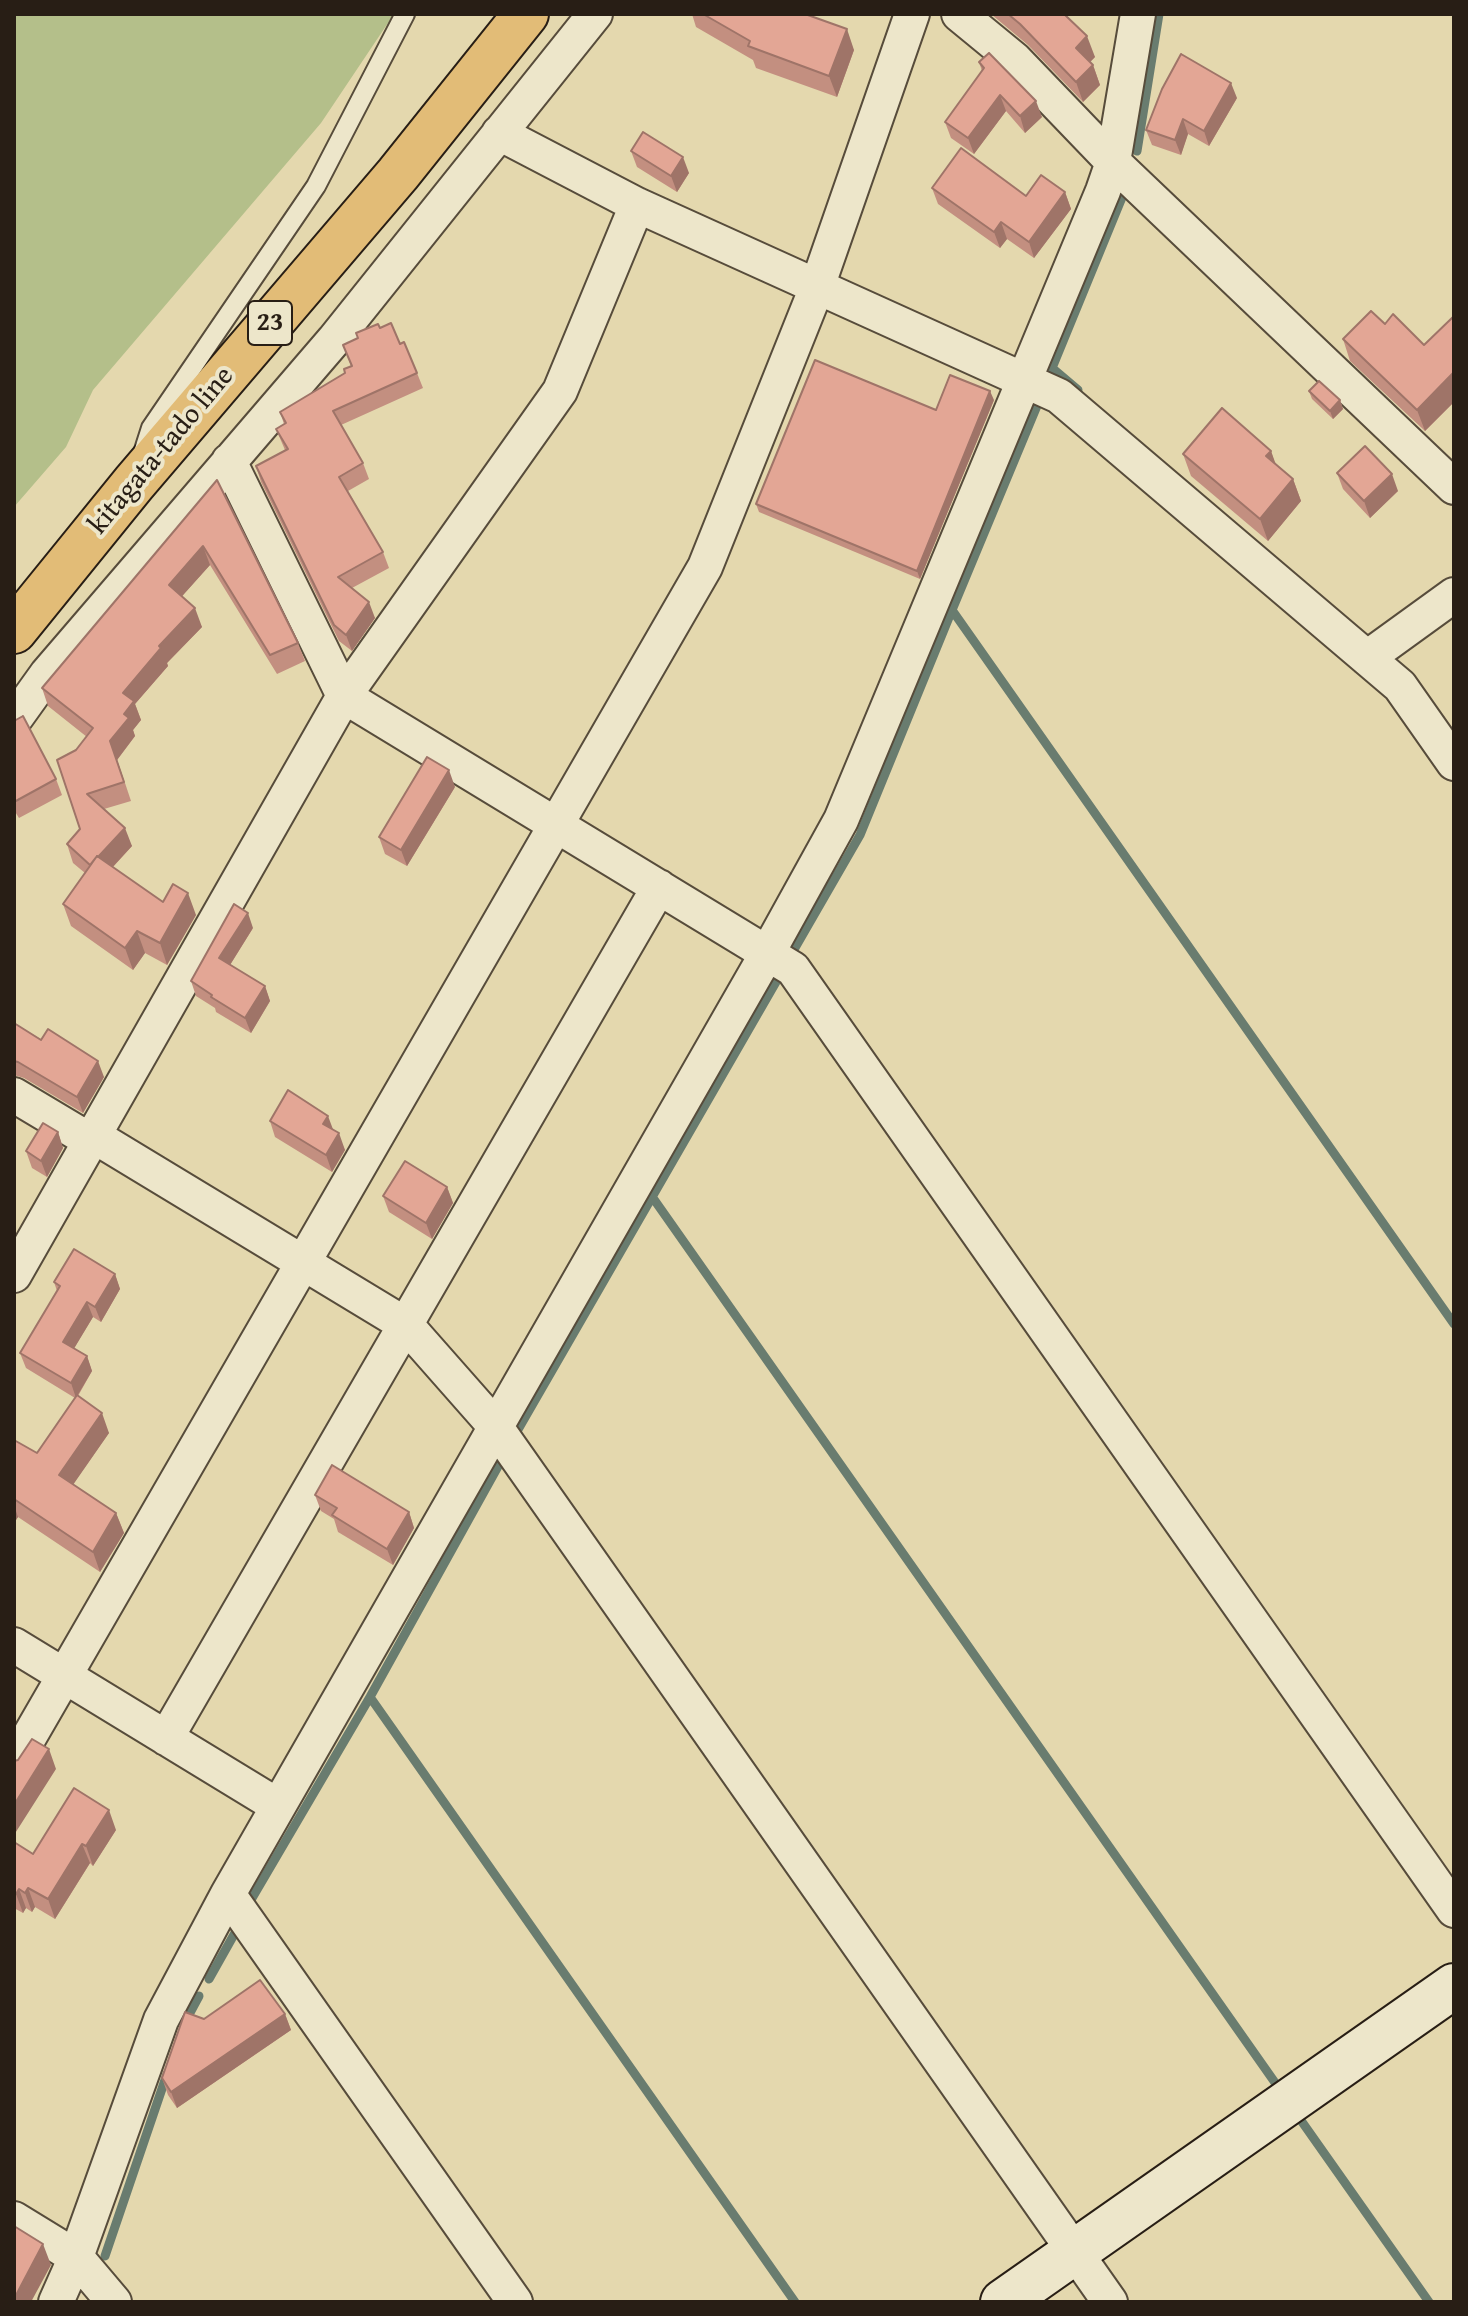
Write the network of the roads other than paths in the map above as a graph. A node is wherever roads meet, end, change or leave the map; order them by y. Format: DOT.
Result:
graph roads {
  1 [pos="405,14"];
  2 [pos="526,14"];
  3 [pos="595,14"];
  4 [pos="912,14"];
  5 [pos="959,14"];
  6 [pos="1138,14"];
  7 [pos="499,133"];
  8 [pos="1113,162"];
  9 [pos="637,205"];
  10 [pos="817,287"];
  11 [pos="1025,378"];
  12 [pos="229,461"];
  13 [pos="134,483"];
  14 [pos="1454,487"];
  15 [pos="1454,595"];
  16 [pos="14,631"];
  17 [pos="1367,658"];
  18 [pos="344,696"];
  19 [pos="14,720"];
  20 [pos="1454,763"];
  21 [pos="555,824"];
  22 [pos="659,887"];
  23 [pos="768,952"];
  24 [pos="14,1095"];
  25 [pos="92,1138"];
  26 [pos="304,1264"];
  27 [pos="14,1275"];
  28 [pos="406,1325"];
  29 [pos="495,1426"];
  30 [pos="14,1645"];
  31 [pos="65,1676"];
  32 [pos="166,1738"];
  33 [pos="14,1763"];
  34 [pos="278,1806"];
  35 [pos="228,1894"];
  36 [pos="1454,1910"];
  37 [pos="1454,1986"];
  38 [pos="14,2219"];
  39 [pos="1075,2252"];
  40 [pos="76,2257"];
  41 [pos="56,2302"];
  42 [pos="114,2302"];
  43 [pos="515,2302"];
  44 [pos="1003,2302"];
  45 [pos="1110,2302"];
  1 -- 13 [label="lane"];
  2 -- 13 [label="main road, kitagata-tado line / 23"];
  3 -- 7 [label="street"];
  4 -- 10 [label="street"];
  5 -- 8 [label="street"];
  6 -- 8 [label="street"];
  7 -- 9 [label="street"];
  7 -- 12 [label="street"];
  8 -- 11 [label="street"];
  8 -- 14 [label="street"];
  9 -- 10 [label="street"];
  9 -- 18 [label="street"];
  10 -- 11 [label="street"];
  10 -- 21 [label="street"];
  11 -- 17 [label="street"];
  11 -- 23 [label="street"];
  12 -- 18 [label="street"];
  12 -- 19 [label="street"];
  13 -- 16 [label="main road, kitagata-tado line / 23"];
  15 -- 17 [label="street"];
  17 -- 20 [label="street"];
  18 -- 21 [label="street"];
  18 -- 25 [label="street"];
  21 -- 22 [label="street"];
  21 -- 26 [label="street"];
  22 -- 23 [label="street"];
  22 -- 28 [label="street"];
  23 -- 29 [label="street"];
  23 -- 36 [label="street"];
  24 -- 25 [label="street"];
  25 -- 26 [label="street"];
  25 -- 27 [label="street"];
  26 -- 28 [label="street"];
  26 -- 31 [label="street"];
  28 -- 29 [label="street"];
  28 -- 32 [label="street"];
  29 -- 34 [label="street"];
  29 -- 39 [label="street"];
  30 -- 31 [label="street"];
  31 -- 32 [label="street"];
  31 -- 33 [label="street"];
  32 -- 34 [label="street"];
  34 -- 35 [label="street"];
  35 -- 40 [label="street"];
  35 -- 43 [label="street"];
  37 -- 39 [label="street"];
  38 -- 40 [label="street"];
  39 -- 44 [label="street"];
  39 -- 45 [label="street"];
  40 -- 41 [label="street"];
  40 -- 42 [label="street"];
}
